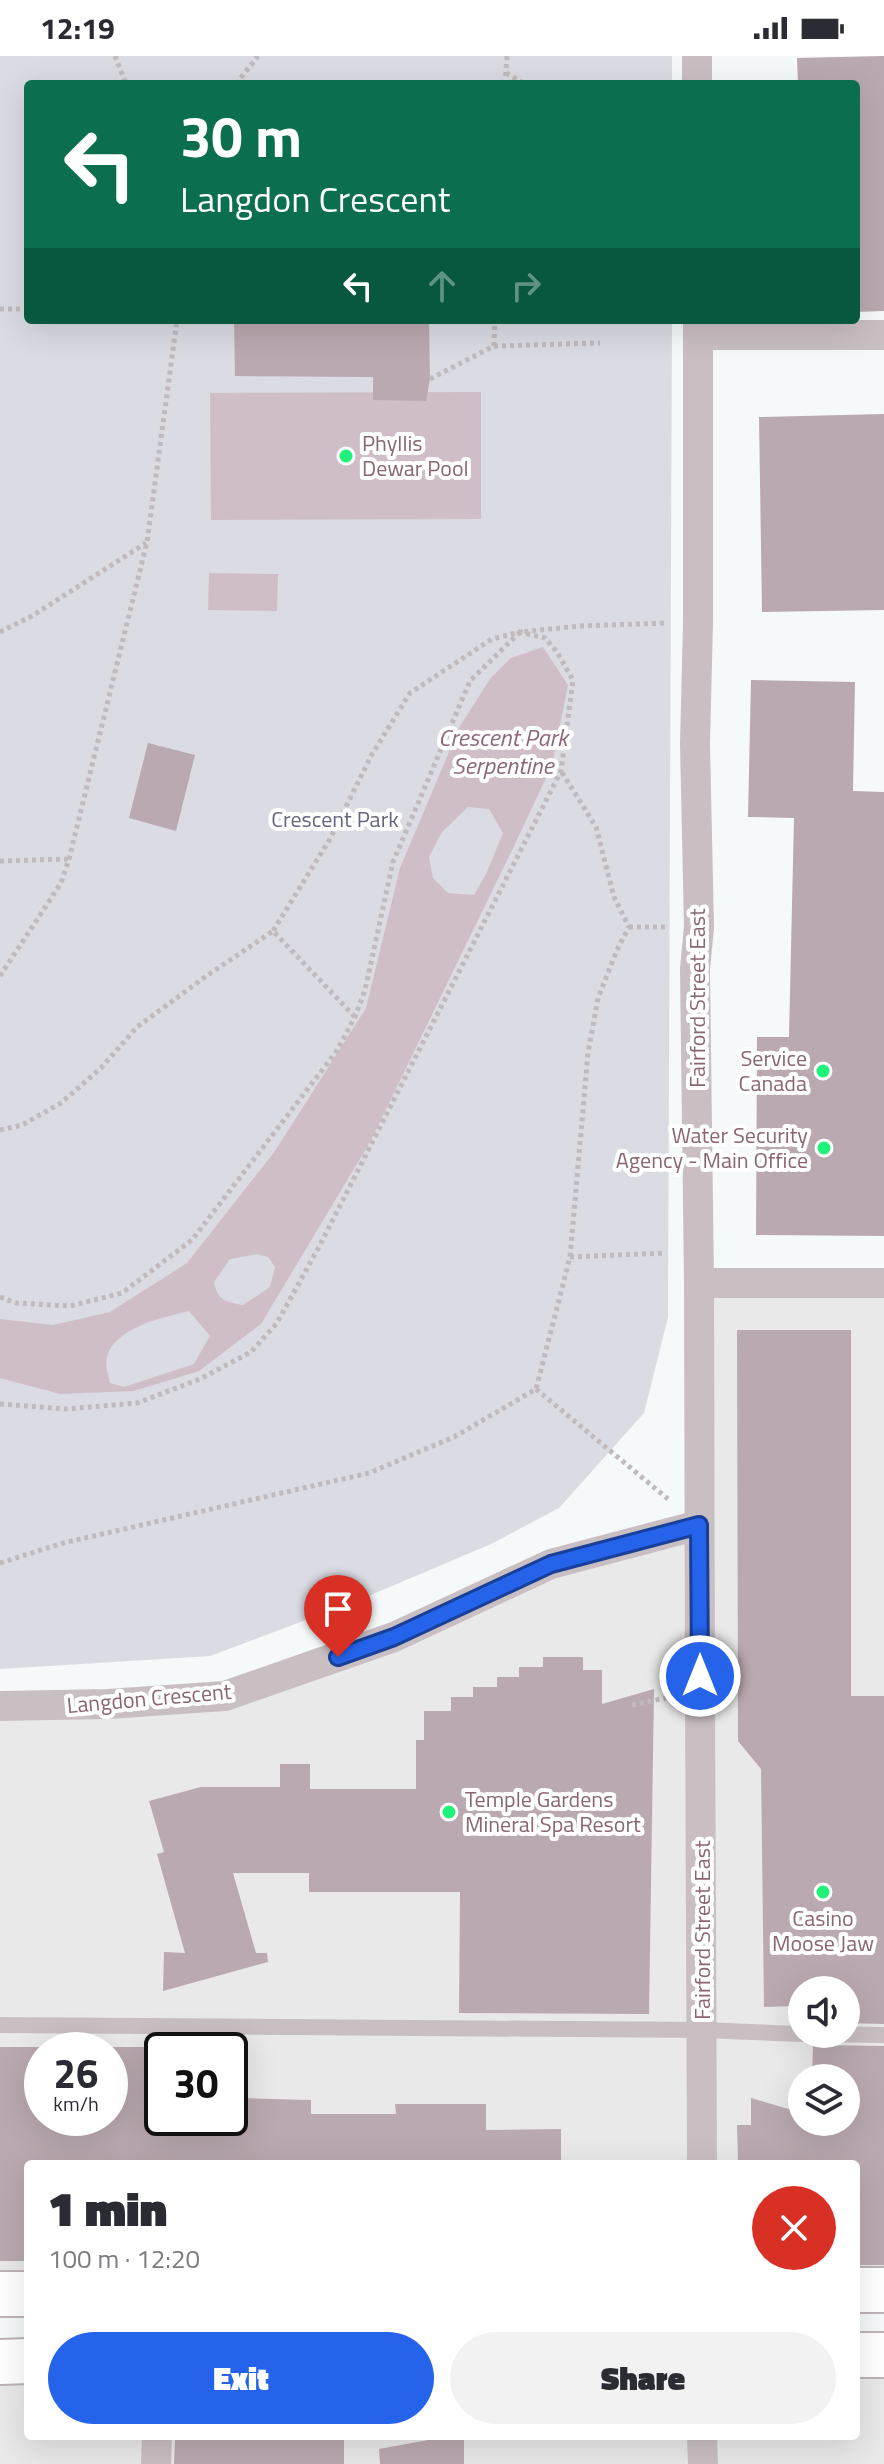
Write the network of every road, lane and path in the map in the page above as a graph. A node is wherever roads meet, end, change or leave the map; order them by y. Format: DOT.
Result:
graph roads {
  1 [pos="115,56"];
  2 [pos="258,56"];
  3 [pos="507,56"];
  4 [pos="697,56"];
  5 [pos="506,73"];
  6 [pos="124,80"];
  7 [pos="239,80"];
  8 [pos="505,80"];
  9 [pos="518,80"];
  10 [pos="697,80"];
  11 [pos="0,309"];
  12 [pos="24,309"];
  13 [pos="176,324"];
  14 [pos="495,324"];
  15 [pos="698,328"];
  16 [pos="884,335"];
  17 [pos="600,343"];
  18 [pos="494,346"];
  19 [pos="430,379"];
  20 [pos="147,542"];
  21 [pos="698,622"];
  22 [pos="0,632"];
  23 [pos="520,632"];
  24 [pos="561,771"];
  25 [pos="69,859"];
  26 [pos="0,861"];
  27 [pos="273,931"];
  28 [pos="0,976"];
  29 [pos="355,1017"];
  30 [pos="0,1130"];
  31 [pos="699,1252"];
  32 [pos="570,1257"];
  33 [pos="699,1283"];
  34 [pos="884,1283"];
  35 [pos="0,1297"];
  36 [pos="536,1389"];
  37 [pos="0,1404"];
  38 [pos="699,1525"];
  39 [pos="0,1563"];
  40 [pos="737,1683"];
  41 [pos="632,1705"];
  42 [pos="0,1706"];
  43 [pos="0,2025"];
  44 [pos="702,2030"];
  45 [pos="788,2033"];
  46 [pos="860,2035"];
  47 [pos="884,2035"];
  48 [pos="702,2160"];
  49 [pos="860,2290"];
  50 [pos="884,2290"];
  51 [pos="0,2294"];
  52 [pos="24,2294"];
  53 [pos="860,2355"];
  54 [pos="884,2355"];
  55 [pos="24,2361"];
  56 [pos="0,2362"];
  57 [pos="157,2440"];
  58 [pos="702,2440"];
  59 [pos="156,2464"];
  60 [pos="703,2464"];
  1 -- 6 [label="path"];
  2 -- 7 [label="path"];
  3 -- 5 [label="path"];
  4 -- 10 [label="street"];
  5 -- 8 [label="path"];
  5 -- 9 [label="path"];
  11 -- 12 [label="path"];
  13 -- 20 [label="path"];
  14 -- 18 [label="path"];
  15 -- 16 [label="street"];
  15 -- 21 [label="street, Fairford Street East"];
  17 -- 18 [label="path"];
  18 -- 19 [label="path"];
  20 -- 22 [label="path"];
  20 -- 25 [label="path"];
  21 -- 23 [label="path"];
  21 -- 31 [label="street, Fairford Street East"];
  23 -- 24 [label="path"];
  23 -- 27 [label="path"];
  23 -- 29 [label="path"];
  24 -- 32 [label="path"];
  24 -- 37 [label="path"];
  25 -- 26 [label="path"];
  25 -- 28 [label="path"];
  27 -- 29 [label="path"];
  27 -- 30 [label="path"];
  29 -- 35 [label="path"];
  31 -- 32 [label="path"];
  31 -- 33 [label="street, Fairford Street East"];
  32 -- 36 [label="path"];
  33 -- 34 [label="street"];
  33 -- 38 [label="street, Fairford Street East"];
  36 -- 38 [label="path"];
  36 -- 39 [label="path"];
  38 -- 42 [label="street, Langdon Crescent"];
  38 -- 44 [label="street, Fairford Street East"];
  40 -- 41 [label="path, bridge"];
  43 -- 44 [label="lane"];
  44 -- 45 [label="lane"];
  44 -- 48 [label="street, Fairford Street East"];
  46 -- 47 [label="lane"];
  49 -- 50 [label="main road"];
  51 -- 52 [label="main road"];
  53 -- 54 [label="main road"];
  55 -- 56 [label="main road"];
  57 -- 59 [label="street"];
  58 -- 60 [label="street"];
}
